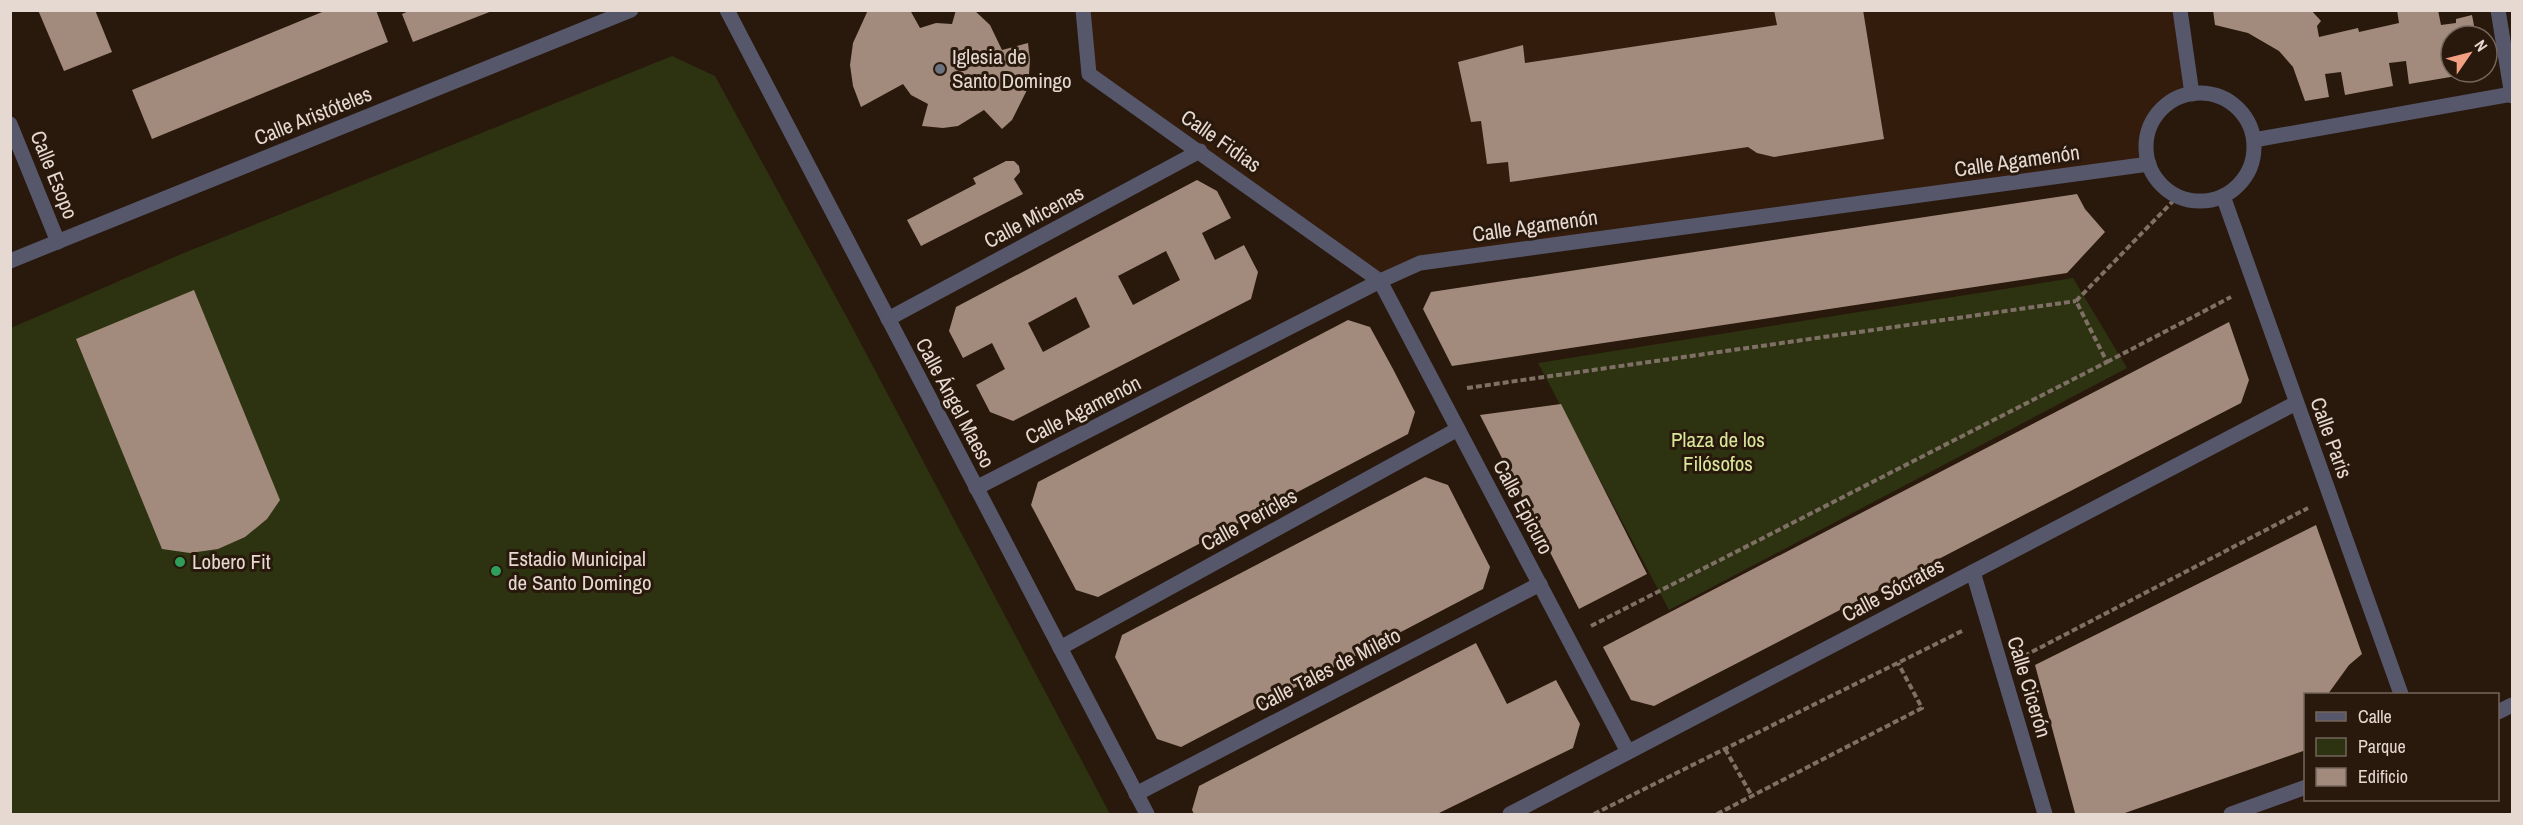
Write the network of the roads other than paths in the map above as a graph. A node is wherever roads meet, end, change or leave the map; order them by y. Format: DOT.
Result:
graph roads {
  1 [pos="631,10"];
  2 [pos="727,10"];
  3 [pos="1083,10"];
  4 [pos="2180,10"];
  5 [pos="2498,10"];
  6 [pos="2192,94"];
  7 [pos="2512,95"];
  8 [pos="10,124"];
  9 [pos="2254,140"];
  10 [pos="1200,151"];
  11 [pos="2149,164"];
  12 [pos="2223,196"];
  13 [pos="58,242"];
  14 [pos="10,261"];
  15 [pos="1380,281"];
  16 [pos="888,319"];
  17 [pos="2296,403"];
  18 [pos="1458,429"];
  19 [pos="976,488"];
  20 [pos="1973,572"];
  21 [pos="1540,584"];
  22 [pos="1060,648"];
  23 [pos="2401,693"];
  24 [pos="1628,752"];
  25 [pos="2304,788"];
  26 [pos="1136,794"];
  27 [pos="1147,814"];
  28 [pos="1510,814"];
  29 [pos="2045,814"];
  30 [pos="2231,814"];
  1 -- 13 [label="street, Calle Aristóteles"];
  2 -- 16 [label="street, Calle Ángel Maeso"];
  3 -- 10 [label="street, Calle Fidias"];
  4 -- 6 [label="street"];
  5 -- 7 [label="street"];
  6 -- 9 [label="street"];
  6 -- 11 [label="street"];
  7 -- 9 [label="street"];
  8 -- 13 [label="street, Calle Esopo"];
  9 -- 12 [label="street"];
  10 -- 15 [label="street, Calle Fidias"];
  10 -- 16 [label="street, Calle Micenas"];
  11 -- 12 [label="street"];
  11 -- 15 [label="street, Calle Agamenón"];
  12 -- 17 [label="street, Calle Paris"];
  13 -- 14 [label="street, Calle Aristóteles"];
  15 -- 18 [label="street, Calle Epicuro"];
  15 -- 19 [label="street, Calle Agamenón"];
  16 -- 19 [label="street, Calle Ángel Maeso"];
  17 -- 20 [label="street, Calle Sócrates"];
  17 -- 23 [label="street, Calle Paris"];
  18 -- 21 [label="street, Calle Epicuro"];
  18 -- 22 [label="street, Calle Pericles"];
  19 -- 22 [label="street, Calle Ángel Maeso"];
  20 -- 24 [label="street, Calle Sócrates"];
  20 -- 29 [label="street, Calle Cicerón"];
  21 -- 24 [label="street, Calle Epicuro"];
  21 -- 26 [label="street, Calle Tales de Mileto"];
  22 -- 26 [label="street, Calle Ángel Maeso"];
  24 -- 28 [label="street, Calle Sócrates"];
  25 -- 30 [label="street"];
  26 -- 27 [label="street, Calle Ángel Maeso"];
}
